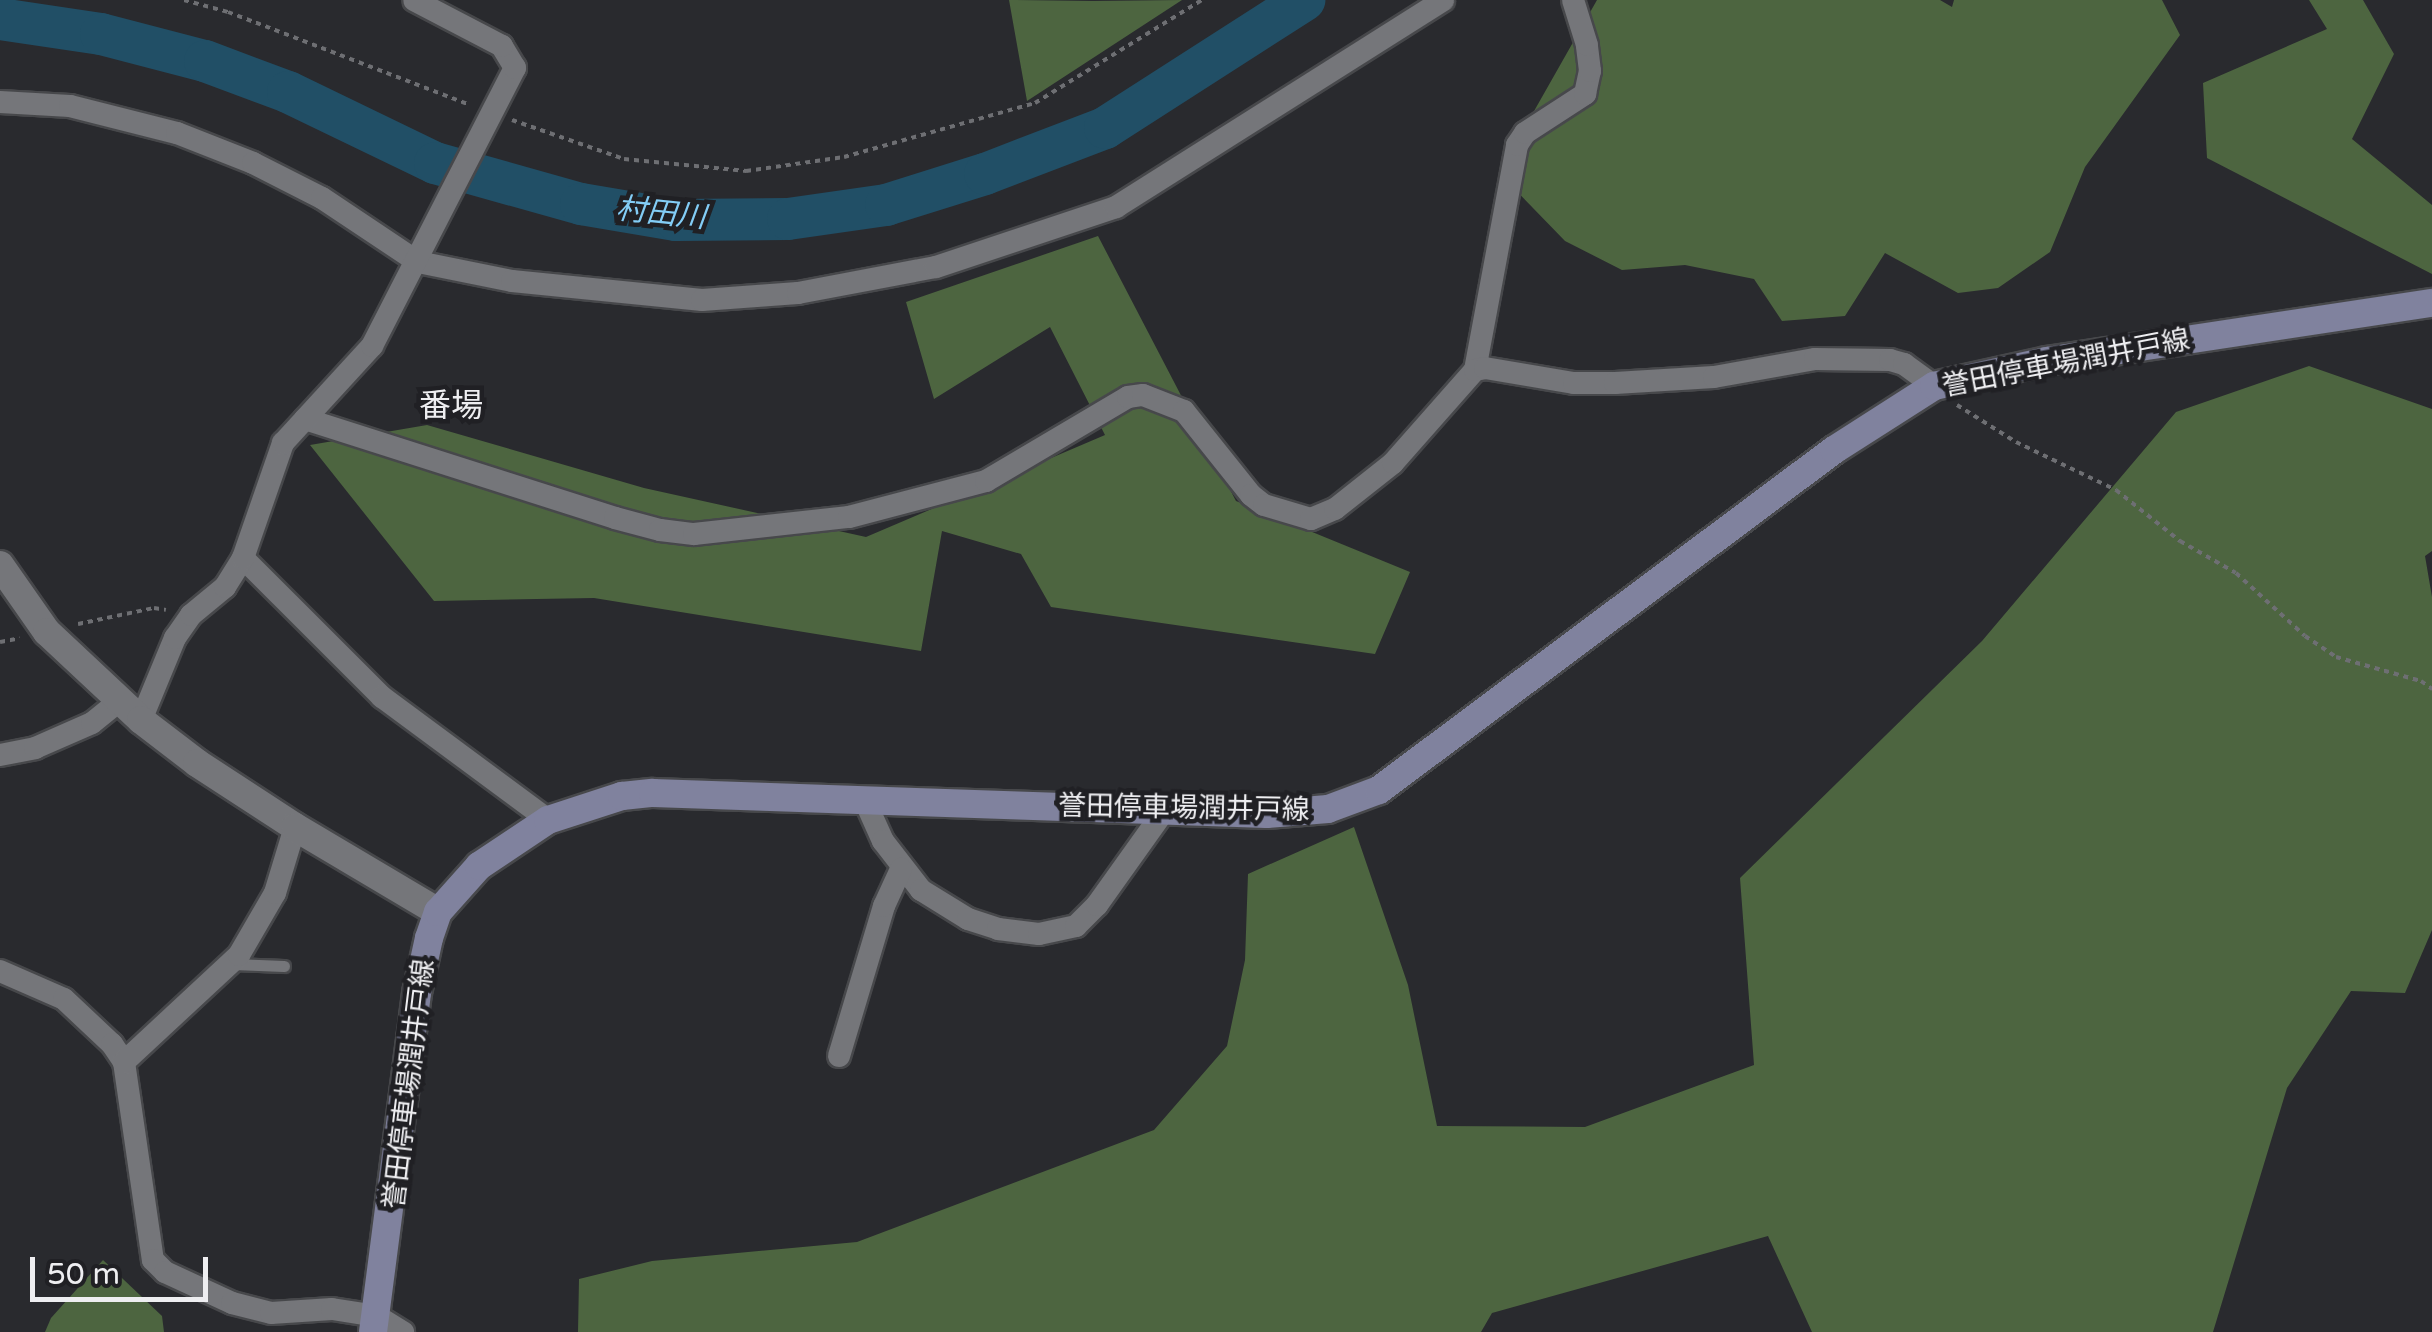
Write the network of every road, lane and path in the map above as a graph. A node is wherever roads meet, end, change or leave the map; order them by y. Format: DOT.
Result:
graph roads {
  1 [pos="184,0"];
  2 [pos="414,0"];
  3 [pos="1202,0"];
  4 [pos="1443,0"];
  5 [pos="1573,0"];
  6 [pos="0,102"];
  7 [pos="490,112"];
  8 [pos="418,262"];
  9 [pos="2432,302"];
  10 [pos="1475,370"];
  11 [pos="1934,386"];
  12 [pos="305,419"];
  13 [pos="243,558"];
  14 [pos="0,565"];
  15 [pos="191,615"];
  16 [pos="47,632"];
  17 [pos="2432,689"];
  18 [pos="119,701"];
  19 [pos="142,720"];
  20 [pos="0,755"];
  21 [pos="865,801"];
  22 [pos="1164,811"];
  23 [pos="548,820"];
  24 [pos="296,827"];
  25 [pos="901,869"];
  26 [pos="438,912"];
  27 [pos="232,964"];
  28 [pos="284,966"];
  29 [pos="0,971"];
  30 [pos="839,1056"];
  31 [pos="124,1062"];
  32 [pos="375,1324"];
  33 [pos="403,1332"];
  1 -- 7 [label="path"];
  2 -- 7 [label="street"];
  3 -- 7 [label="path"];
  4 -- 8 [label="street"];
  5 -- 10 [label="street"];
  6 -- 8 [label="street"];
  7 -- 8 [label="street"];
  8 -- 12 [label="street"];
  9 -- 11 [label="main road, 誉田停車場潤井戸線"];
  10 -- 11 [label="street"];
  10 -- 12 [label="street"];
  11 -- 17 [label="path"];
  11 -- 22 [label="main road, 誉田停車場潤井戸線"];
  12 -- 13 [label="street"];
  13 -- 15 [label="street"];
  13 -- 23 [label="street"];
  14 -- 16 [label="street"];
  15 -- 16 [label="path"];
  15 -- 19 [label="street"];
  16 -- 18 [label="street"];
  18 -- 19 [label="street"];
  18 -- 20 [label="street"];
  19 -- 24 [label="street"];
  21 -- 22 [label="main road, 誉田停車場潤井戸線"];
  21 -- 23 [label="main road, 誉田停車場潤井戸線"];
  21 -- 25 [label="street"];
  22 -- 25 [label="street"];
  23 -- 26 [label="main road, 誉田停車場潤井戸線"];
  24 -- 26 [label="street"];
  24 -- 27 [label="street"];
  25 -- 30 [label="street"];
  26 -- 32 [label="main road, 誉田停車場潤井戸線"];
  27 -- 28 [label="lane"];
  27 -- 31 [label="street"];
  29 -- 31 [label="street"];
  31 -- 32 [label="street"];
  32 -- 33 [label="street"];
}
